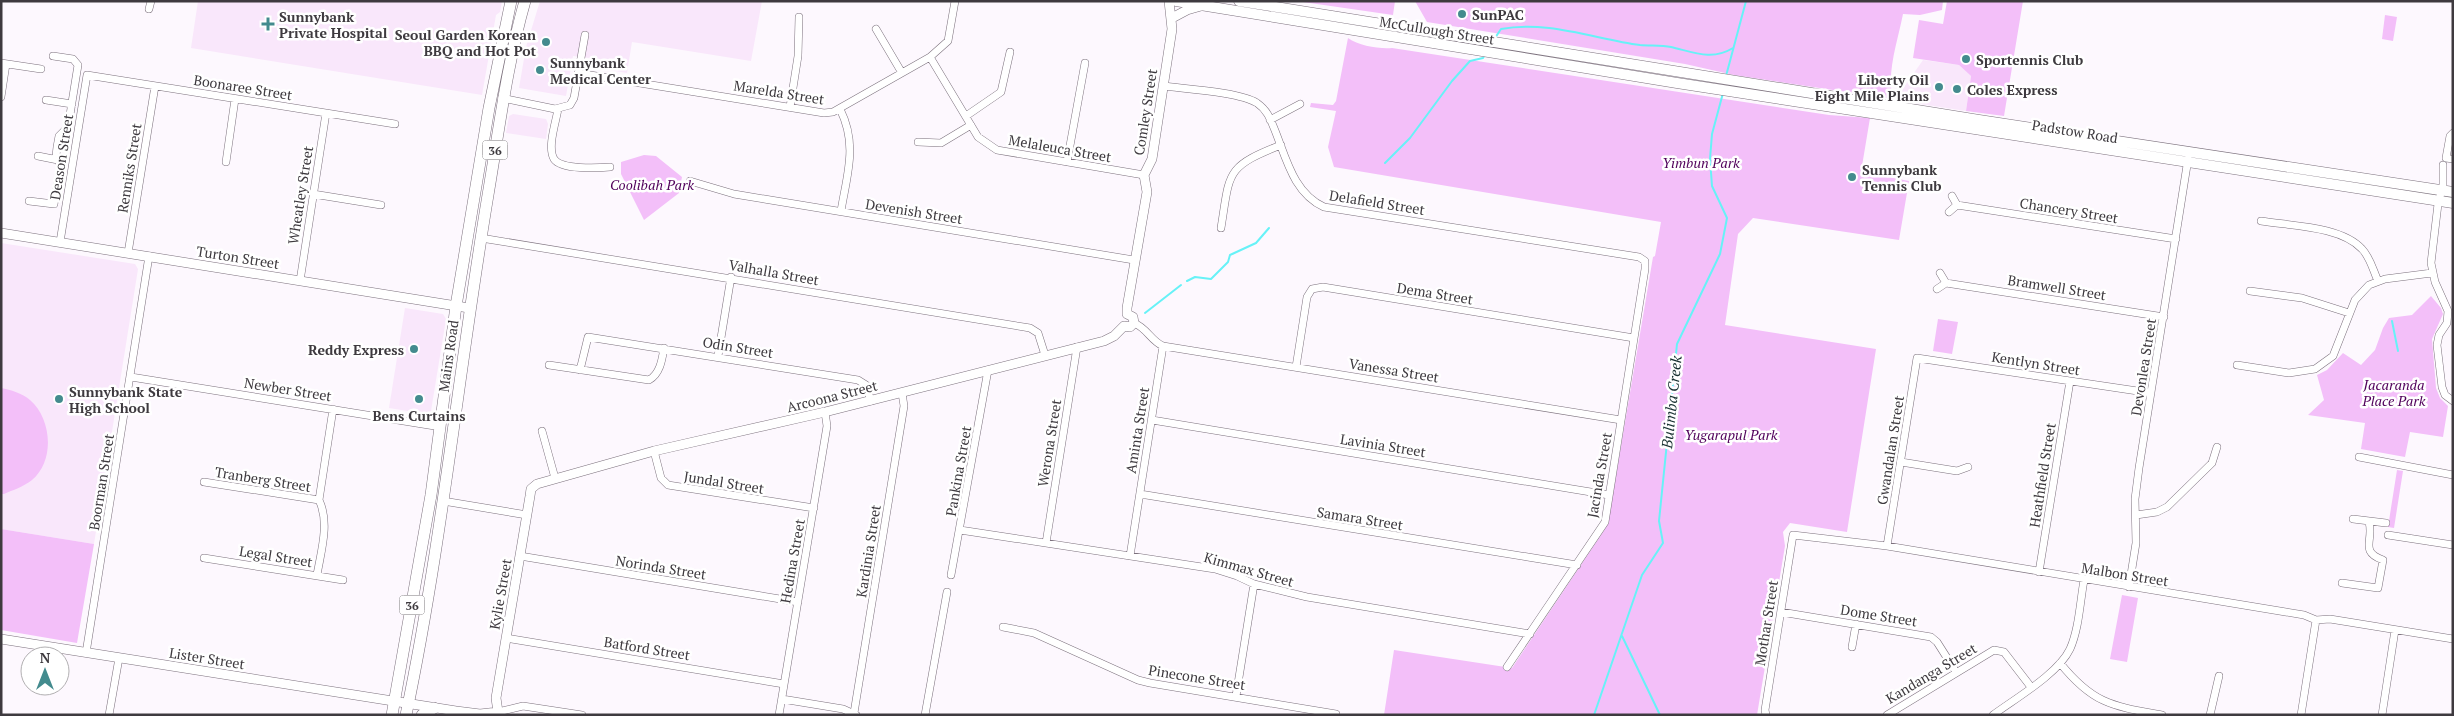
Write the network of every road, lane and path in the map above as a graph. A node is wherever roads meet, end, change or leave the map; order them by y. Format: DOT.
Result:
graph roads {
  1 [pos="511,1"];
  2 [pos="525,1"];
  3 [pos="955,1"];
  4 [pos="1170,1"];
  5 [pos="1176,1"];
  6 [pos="1239,1"];
  7 [pos="1202,6"];
  8 [pos="799,17"];
  9 [pos="1172,18"];
  10 [pos="876,30"];
  11 [pos="584,35"];
  12 [pos="1010,52"];
  13 [pos="53,56"];
  14 [pos="930,57"];
  15 [pos="4,63"];
  16 [pos="1085,63"];
  17 [pos="41,69"];
  18 [pos="578,73"];
  19 [pos="902,73"];
  20 [pos="1696,73"];
  21 [pos="87,76"];
  22 [pos="1694,85"];
  23 [pos="155,86"];
  24 [pos="1163,86"];
  25 [pos="492,93"];
  26 [pos="1,97"];
  27 [pos="235,99"];
  28 [pos="46,100"];
  29 [pos="504,100"];
  30 [pos="72,104"];
  31 [pos="1300,104"];
  32 [pos="790,107"];
  33 [pos="558,109"];
  34 [pos="840,109"];
  35 [pos="326,113"];
  36 [pos="966,116"];
  37 [pos="1270,120"];
  38 [pos="395,124"];
  39 [pos="971,125"];
  40 [pos="2453,133"];
  41 [pos="918,142"];
  42 [pos="1281,145"];
  43 [pos="38,156"];
  44 [pos="2188,156"];
  45 [pos="2453,159"];
  46 [pos="58,160"];
  47 [pos="226,162"];
  48 [pos="1067,162"];
  49 [pos="2443,165"];
  50 [pos="610,167"];
  51 [pos="1144,175"];
  52 [pos="690,181"];
  53 [pos="313,194"];
  54 [pos="2445,194"];
  55 [pos="1952,196"];
  56 [pos="29,201"];
  57 [pos="2453,202"];
  58 [pos="381,205"];
  59 [pos="1958,205"];
  60 [pos="841,211"];
  61 [pos="1950,212"];
  62 [pos="2261,221"];
  63 [pos="1221,228"];
  64 [pos="1,233"];
  65 [pos="481,238"];
  66 [pos="2176,239"];
  67 [pos="60,242"];
  68 [pos="128,253"];
  69 [pos="150,256"];
  70 [pos="1134,260"];
  71 [pos="1644,261"];
  72 [pos="1940,273"];
  73 [pos="2432,273"];
  74 [pos="731,278"];
  75 [pos="300,280"];
  76 [pos="2378,280"];
  77 [pos="1946,282"];
  78 [pos="1938,289"];
  79 [pos="2250,290"];
  80 [pos="456,306"];
  81 [pos="469,308"];
  82 [pos="1127,314"];
  83 [pos="2349,314"];
  84 [pos="2164,317"];
  85 [pos="1134,323"];
  86 [pos="1124,326"];
  87 [pos="1634,338"];
  88 [pos="1164,346"];
  89 [pos="664,348"];
  90 [pos="1077,348"];
  91 [pos="1045,355"];
  92 [pos="718,356"];
  93 [pos="1917,358"];
  94 [pos="549,365"];
  95 [pos="2237,365"];
  96 [pos="1296,367"];
  97 [pos="580,370"];
  98 [pos="988,370"];
  99 [pos="131,377"];
  100 [pos="2070,381"];
  101 [pos="902,393"];
  102 [pos="2151,393"];
  103 [pos="871,401"];
  104 [pos="2453,401"];
  105 [pos="333,409"];
  106 [pos="825,412"];
  107 [pos="1152,420"];
  108 [pos="1621,420"];
  109 [pos="441,427"];
  110 [pos="542,431"];
  111 [pos="2217,447"];
  112 [pos="654,451"];
  113 [pos="2359,457"];
  114 [pos="436,462"];
  115 [pos="1901,462"];
  116 [pos="448,464"];
  117 [pos="1968,467"];
  118 [pos="2453,475"];
  119 [pos="555,478"];
  120 [pos="204,482"];
  121 [pos="541,482"];
  122 [pos="1140,494"];
  123 [pos="1609,494"];
  124 [pos="319,500"];
  125 [pos="443,502"];
  126 [pos="814,508"];
  127 [pos="527,515"];
  128 [pos="2136,515"];
  129 [pos="2353,519"];
  130 [pos="2369,522"];
  131 [pos="2386,523"];
  132 [pos="960,530"];
  133 [pos="1793,535"];
  134 [pos="2388,535"];
  135 [pos="1046,542"];
  136 [pos="2453,545"];
  137 [pos="1887,546"];
  138 [pos="520,556"];
  139 [pos="1130,556"];
  140 [pos="204,558"];
  141 [pos="1577,565"];
  142 [pos="2039,572"];
  143 [pos="317,575"];
  144 [pos="951,575"];
  145 [pos="343,580"];
  146 [pos="2084,580"];
  147 [pos="2342,583"];
  148 [pos="1254,584"];
  149 [pos="2129,587"];
  150 [pos="946,592"];
  151 [pos="798,602"];
  152 [pos="1781,612"];
  153 [pos="2316,620"];
  154 [pos="1856,624"];
  155 [pos="1003,628"];
  156 [pos="2395,630"];
  157 [pos="1530,634"];
  158 [pos="506,638"];
  159 [pos="1,639"];
  160 [pos="2453,639"];
  161 [pos="1852,647"];
  162 [pos="86,653"];
  163 [pos="119,658"];
  164 [pos="2060,664"];
  165 [pos="1508,667"];
  166 [pos="1956,672"];
  167 [pos="2219,676"];
  168 [pos="784,684"];
  169 [pos="2031,687"];
  170 [pos="1236,696"];
  171 [pos="782,698"];
  172 [pos="395,702"];
  173 [pos="434,708"];
  174 [pos="407,709"];
  175 [pos="498,713"];
  176 [pos="855,714"];
  177 [pos="1336,714"];
  178 [pos="109,715"];
  179 [pos="392,715"];
  180 [pos="422,715"];
  181 [pos="582,715"];
  182 [pos="779,715"];
  183 [pos="925,715"];
  184 [pos="1766,715"];
  185 [pos="1887,715"];
  186 [pos="1993,715"];
  187 [pos="2162,715"];
  188 [pos="2210,715"];
  189 [pos="2301,715"];
  190 [pos="2382,715"];
  1 -- 25 [label="main road, Mains Road / 36"];
  2 -- 29 [label="main road, Mains Road / 36"];
  3 -- 14 [label="street, Marelda Street"];
  4 -- 9 [label="street, Comley Street"];
  5 -- 7 [label="main road, McCullough Street"];
  6 -- 20 [label="main road, McCullough Street"];
  7 -- 9 [label="street"];
  7 -- 22 [label="main road, McCullough Street"];
  8 -- 32 [label="street"];
  9 -- 24 [label="street, Comley Street"];
  10 -- 19 [label="street"];
  11 -- 18 [label="street"];
  12 -- 36 [label="street"];
  13 -- 30 [label="street"];
  14 -- 19 [label="street, Marelda Street"];
  14 -- 36 [label="street, Melaleuca Street"];
  15 -- 17 [label="street"];
  15 -- 26 [label="street"];
  16 -- 48 [label="street"];
  18 -- 32 [label="street, Marelda Street"];
  18 -- 33 [label="street"];
  19 -- 34 [label="street, Marelda Street"];
  20 -- 44 [label="main road, Padstow Road"];
  21 -- 23 [label="street, Boonaree Street"];
  21 -- 67 [label="street, Deason Street"];
  22 -- 44 [label="main road, Padstow Road"];
  23 -- 27 [label="street, Boonaree Street"];
  23 -- 68 [label="street, Renniks Street"];
  24 -- 37 [label="street, Delafield Street"];
  24 -- 51 [label="street, Comley Street"];
  25 -- 29 [label="street"];
  25 -- 80 [label="main road, Mains Road / 36"];
  27 -- 35 [label="street, Boonaree Street"];
  27 -- 47 [label="street"];
  28 -- 30 [label="street"];
  29 -- 33 [label="street"];
  29 -- 65 [label="main road, Mains Road / 36"];
  30 -- 46 [label="street"];
  31 -- 37 [label="street"];
  32 -- 34 [label="street, Marelda Street"];
  33 -- 50 [label="street"];
  34 -- 60 [label="street"];
  35 -- 38 [label="street, Boonaree Street"];
  35 -- 53 [label="street, Wheatley Street"];
  36 -- 39 [label="street, Melaleuca Street"];
  37 -- 42 [label="street, Delafield Street"];
  39 -- 41 [label="street"];
  39 -- 48 [label="street, Melaleuca Street"];
  40 -- 45 [label="street"];
  42 -- 63 [label="street"];
  42 -- 71 [label="street, Delafield Street"];
  43 -- 46 [label="street"];
  44 -- 54 [label="main road, Padstow Road"];
  44 -- 66 [label="street, Devonlea Street"];
  46 -- 56 [label="street"];
  48 -- 51 [label="street, Melaleuca Street"];
  49 -- 54 [label="street"];
  51 -- 70 [label="street, Comley Street"];
  52 -- 60 [label="street, Devenish Street"];
  53 -- 58 [label="street"];
  53 -- 75 [label="street, Wheatley Street"];
  54 -- 57 [label="main road, Padstow Road"];
  54 -- 73 [label="street"];
  55 -- 59 [label="street"];
  59 -- 61 [label="street"];
  59 -- 66 [label="street, Chancery Street"];
  60 -- 70 [label="street, Devenish Street"];
  62 -- 76 [label="street"];
  64 -- 67 [label="street, Turton Street"];
  65 -- 74 [label="street, Valhalla Street"];
  65 -- 81 [label="main road, Mains Road / 36"];
  66 -- 84 [label="street, Devonlea Street"];
  67 -- 68 [label="street, Turton Street"];
  68 -- 69 [label="street, Turton Street"];
  69 -- 75 [label="street, Turton Street"];
  69 -- 99 [label="street, Boorman Street"];
  70 -- 82 [label="street, Comley Street"];
  71 -- 87 [label="street, Jacinda Street"];
  72 -- 77 [label="street"];
  73 -- 76 [label="street"];
  73 -- 104 [label="street"];
  74 -- 91 [label="street, Valhalla Street"];
  74 -- 92 [label="street"];
  75 -- 80 [label="street, Turton Street"];
  76 -- 83 [label="street"];
  77 -- 78 [label="street"];
  77 -- 84 [label="street, Bramwell Street"];
  79 -- 83 [label="street"];
  80 -- 81 [label="street, Turton Street"];
  80 -- 109 [label="main road, Mains Road / 36"];
  81 -- 116 [label="main road, Mains Road / 36"];
  82 -- 85 [label="street"];
  82 -- 86 [label="street"];
  83 -- 95 [label="street"];
  84 -- 102 [label="street, Devonlea Street"];
  85 -- 86 [label="street"];
  85 -- 88 [label="street"];
  86 -- 90 [label="street, Arcoona Street"];
  87 -- 96 [label="street, Dema Street"];
  87 -- 108 [label="street, Jacinda Street"];
  88 -- 96 [label="street, Vanessa Street"];
  88 -- 107 [label="street, Aminta Street"];
  89 -- 92 [label="street, Odin Street"];
  89 -- 97 [label="street"];
  89 -- 97 [label="street, Odin Street"];
  90 -- 91 [label="street, Arcoona Street"];
  90 -- 135 [label="street, Werona Street"];
  91 -- 98 [label="street, Arcoona Street"];
  92 -- 103 [label="street, Odin Street"];
  93 -- 100 [label="street, Kentlyn Street"];
  93 -- 115 [label="street, Gwandalan Street"];
  94 -- 97 [label="street"];
  96 -- 108 [label="street, Vanessa Street"];
  98 -- 101 [label="street, Arcoona Street"];
  98 -- 132 [label="street, Pankina Street"];
  99 -- 105 [label="street, Newber Street"];
  99 -- 162 [label="street, Boorman Street"];
  100 -- 102 [label="street, Kentlyn Street"];
  100 -- 142 [label="street, Heathfield Street"];
  101 -- 103 [label="street, Arcoona Street"];
  101 -- 176 [label="street, Kardinia Street"];
  102 -- 128 [label="street, Devonlea Street"];
  103 -- 106 [label="street, Arcoona Street"];
  105 -- 109 [label="street, Newber Street"];
  105 -- 124 [label="street"];
  106 -- 112 [label="street, Arcoona Street"];
  106 -- 126 [label="street, Hedina Street"];
  107 -- 122 [label="street, Aminta Street"];
  107 -- 123 [label="street, Lavinia Street"];
  108 -- 123 [label="street, Jacinda Street"];
  109 -- 114 [label="main road, Mains Road / 36"];
  110 -- 119 [label="street"];
  111 -- 128 [label="street"];
  112 -- 119 [label="street, Arcoona Street"];
  112 -- 126 [label="street, Jundal Street"];
  113 -- 118 [label="street"];
  114 -- 116 [label="main road"];
  114 -- 172 [label="main road, Mains Road / 36"];
  115 -- 117 [label="street"];
  115 -- 137 [label="street, Gwandalan Street"];
  116 -- 125 [label="main road, Mains Road / 36"];
  119 -- 121 [label="street, Arcoona Street"];
  120 -- 124 [label="street, Tranberg Street"];
  121 -- 127 [label="street, Kylie Street"];
  122 -- 139 [label="street, Aminta Street"];
  122 -- 141 [label="street, Samara Street"];
  123 -- 141 [label="street, Jacinda Street"];
  124 -- 143 [label="street"];
  125 -- 127 [label="street"];
  125 -- 174 [label="main road, Mains Road / 36"];
  126 -- 151 [label="street, Hedina Street"];
  127 -- 138 [label="street, Kylie Street"];
  128 -- 149 [label="street, Devonlea Street"];
  129 -- 130 [label="street"];
  130 -- 131 [label="street"];
  130 -- 147 [label="street"];
  132 -- 135 [label="street, Kimmax Street"];
  132 -- 144 [label="street, Pankina Street"];
  133 -- 137 [label="street, Malbon Street"];
  133 -- 152 [label="street, Mothar Street"];
  134 -- 136 [label="street"];
  135 -- 139 [label="street, Kimmax Street"];
  137 -- 142 [label="street, Malbon Street"];
  138 -- 151 [label="street, Norinda Street"];
  138 -- 158 [label="street, Kylie Street"];
  139 -- 148 [label="street, Kimmax Street"];
  140 -- 143 [label="street, Legal Street"];
  141 -- 157 [label="street, Jacinda Street"];
  142 -- 146 [label="street, Malbon Street"];
  143 -- 145 [label="street, Legal Street"];
  146 -- 149 [label="street, Malbon Street"];
  146 -- 164 [label="street"];
  148 -- 157 [label="street, Kimmax Street"];
  148 -- 170 [label="street"];
  149 -- 153 [label="street, Malbon Street"];
  150 -- 183 [label="street"];
  151 -- 168 [label="street, Hedina Street"];
  152 -- 154 [label="street, Dome Street"];
  152 -- 184 [label="street, Mothar Street"];
  153 -- 156 [label="street, Malbon Street"];
  153 -- 189 [label="street"];
  154 -- 161 [label="street"];
  154 -- 166 [label="street, Dome Street"];
  155 -- 170 [label="street, Pinecone Street"];
  156 -- 160 [label="street, Malbon Street"];
  156 -- 190 [label="street"];
  157 -- 165 [label="street, Jacinda Street"];
  158 -- 168 [label="street, Batford Street"];
  158 -- 175 [label="street, Kylie Street"];
  159 -- 162 [label="street, Lister Street"];
  162 -- 163 [label="street, Lister Street"];
  163 -- 172 [label="street, Lister Street"];
  163 -- 178 [label="street"];
  164 -- 169 [label="street"];
  164 -- 187 [label="street"];
  166 -- 169 [label="street, Kandanga Street"];
  166 -- 185 [label="street, Kandanga Street"];
  167 -- 188 [label="street"];
  168 -- 171 [label="street, Hedina Street"];
  169 -- 186 [label="street"];
  170 -- 177 [label="street, Pinecone Street"];
  171 -- 176 [label="street"];
  171 -- 182 [label="street, Hedina Street"];
  172 -- 174 [label="street, Lister Street"];
  172 -- 179 [label="main road, Mains Road / 36"];
  173 -- 174 [label="street, Lister Street"];
  173 -- 175 [label="street, Lister Street"];
  173 -- 180 [label="main road"];
  175 -- 181 [label="street"];
}
